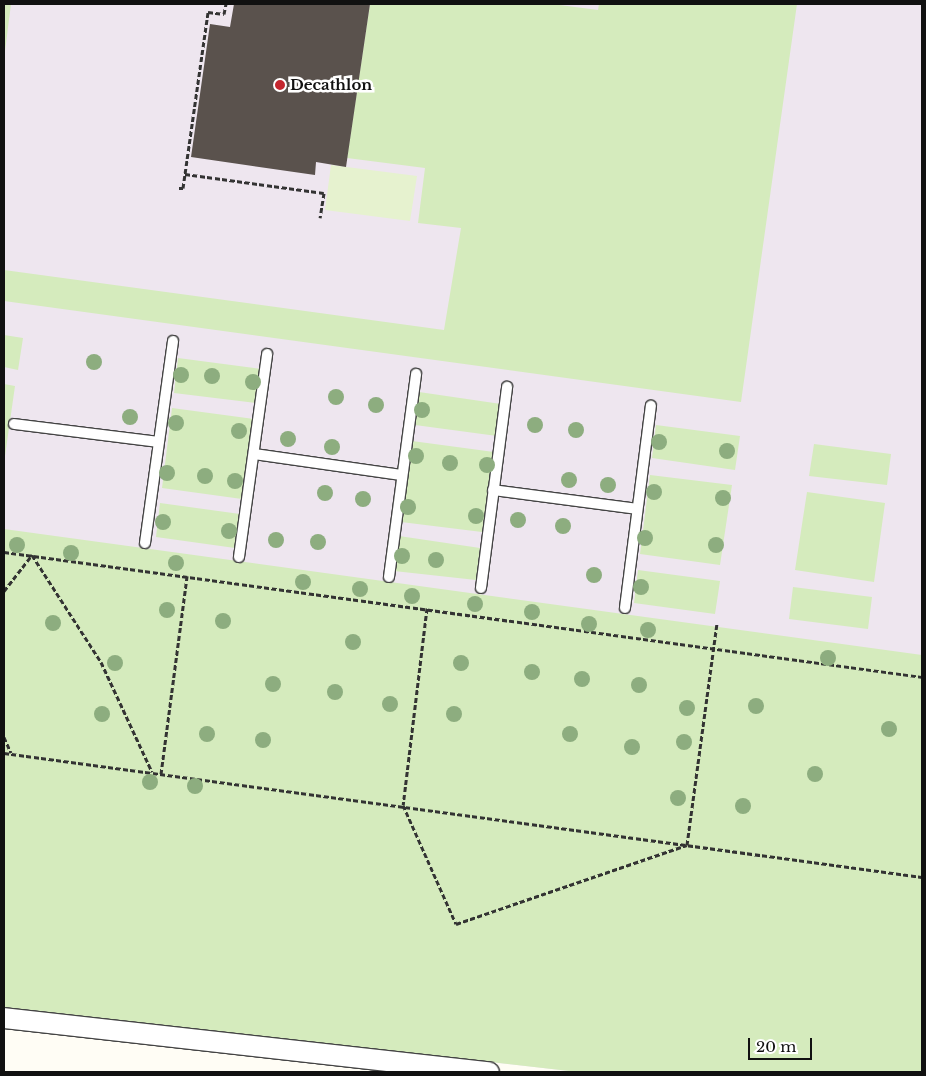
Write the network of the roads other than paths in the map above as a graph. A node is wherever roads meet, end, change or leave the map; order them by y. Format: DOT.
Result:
graph roads {
  1 [pos="173,341"];
  2 [pos="268,354"];
  3 [pos="416,374"];
  4 [pos="507,386"];
  5 [pos="650,406"];
  6 [pos="14,424"];
  7 [pos="158,442"];
  8 [pos="254,454"];
  9 [pos="402,475"];
  10 [pos="493,490"];
  11 [pos="637,509"];
  12 [pos="145,543"];
  13 [pos="239,557"];
  14 [pos="389,577"];
  15 [pos="481,588"];
  16 [pos="625,608"];
  17 [pos="4,1018"];
  18 [pos="489,1072"];
  1 -- 7 [label="lane"];
  2 -- 8 [label="lane"];
  3 -- 9 [label="lane"];
  4 -- 10 [label="lane"];
  5 -- 11 [label="lane"];
  6 -- 7 [label="lane"];
  7 -- 12 [label="lane"];
  8 -- 9 [label="lane"];
  8 -- 13 [label="lane"];
  9 -- 14 [label="lane"];
  10 -- 11 [label="lane"];
  10 -- 15 [label="lane"];
  11 -- 16 [label="lane"];
  17 -- 18 [label="street"];
}
